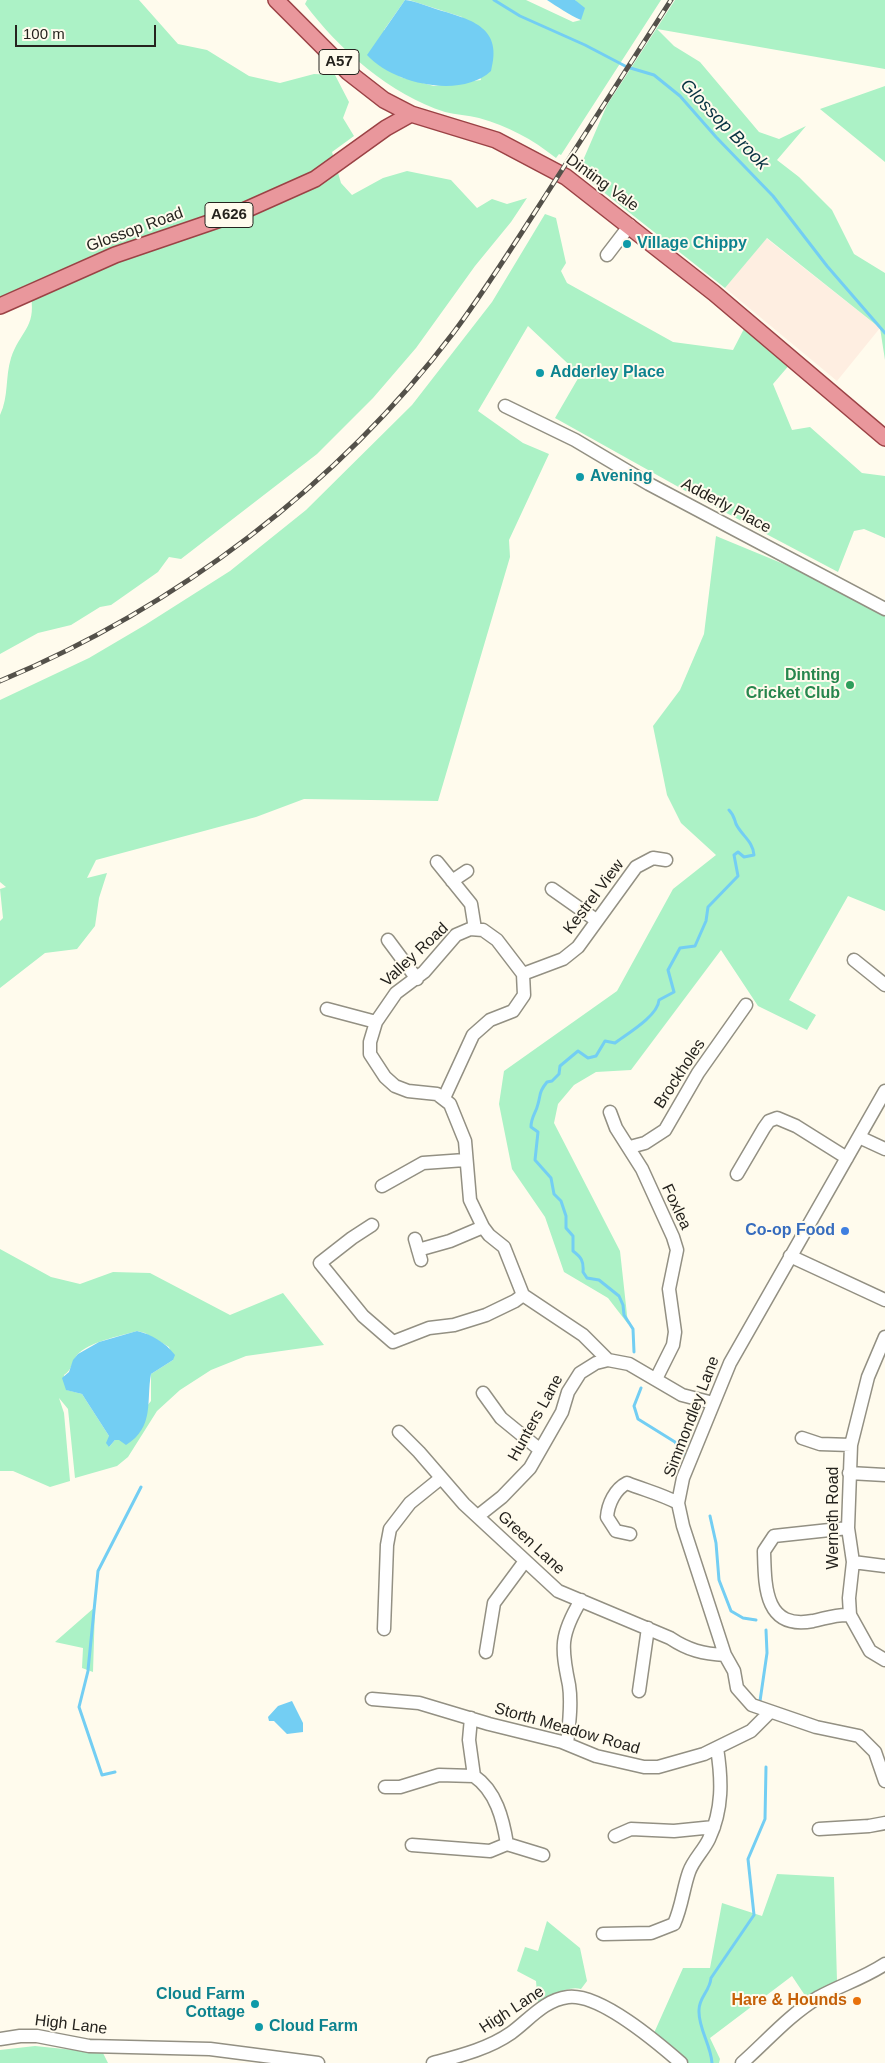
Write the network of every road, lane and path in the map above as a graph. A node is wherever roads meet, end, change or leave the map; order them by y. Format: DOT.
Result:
graph roads {
  1 [pos="276,0"];
  2 [pos="411,114"];
  3 [pos="630,225"];
  4 [pos="606,254"];
  5 [pos="0,306"];
  6 [pos="505,406"];
  7 [pos="885,438"];
  8 [pos="885,609"];
  9 [pos="666,860"];
  10 [pos="437,862"];
  11 [pos="467,871"];
  12 [pos="452,881"];
  13 [pos="552,888"];
  14 [pos="596,920"];
  15 [pos="475,929"];
  16 [pos="388,940"];
  17 [pos="854,960"];
  18 [pos="523,974"];
  19 [pos="417,979"];
  20 [pos="885,984"];
  21 [pos="746,1005"];
  22 [pos="327,1009"];
  23 [pos="376,1022"];
  24 [pos="885,1091"];
  25 [pos="444,1098"];
  26 [pos="610,1112"];
  27 [pos="859,1136"];
  28 [pos="630,1147"];
  29 [pos="885,1149"];
  30 [pos="847,1158"];
  31 [pos="465,1160"];
  32 [pos="382,1170"];
  33 [pos="737,1174"];
  34 [pos="372,1225"];
  35 [pos="483,1227"];
  36 [pos="418,1250"];
  37 [pos="790,1256"];
  38 [pos="523,1294"];
  39 [pos="885,1300"];
  40 [pos="885,1337"];
  41 [pos="608,1360"];
  42 [pos="656,1379"];
  43 [pos="483,1393"];
  44 [pos="713,1403"];
  45 [pos="399,1432"];
  46 [pos="802,1438"];
  47 [pos="851,1446"];
  48 [pos="539,1449"];
  49 [pos="849,1473"];
  50 [pos="885,1475"];
  51 [pos="442,1478"];
  52 [pos="678,1503"];
  53 [pos="478,1516"];
  54 [pos="848,1528"];
  55 [pos="630,1534"];
  56 [pos="525,1561"];
  57 [pos="853,1562"];
  58 [pos="885,1566"];
  59 [pos="581,1600"];
  60 [pos="850,1615"];
  61 [pos="648,1628"];
  62 [pos="384,1629"];
  63 [pos="486,1652"];
  64 [pos="725,1655"];
  65 [pos="885,1660"];
  66 [pos="639,1692"];
  67 [pos="372,1699"];
  68 [pos="770,1712"];
  69 [pos="471,1718"];
  70 [pos="567,1744"];
  71 [pos="718,1748"];
  72 [pos="474,1776"];
  73 [pos="885,1781"];
  74 [pos="385,1787"];
  75 [pos="885,1823"];
  76 [pos="714,1827"];
  77 [pos="819,1829"];
  78 [pos="615,1836"];
  79 [pos="507,1844"];
  80 [pos="412,1845"];
  81 [pos="543,1855"];
  82 [pos="603,1934"];
  83 [pos="885,1964"];
  84 [pos="0,2039"];
  85 [pos="318,2063"];
  86 [pos="433,2063"];
  87 [pos="681,2063"];
  88 [pos="742,2063"];
  1 -- 2 [label="main road, Dinting Vale / A57"];
  2 -- 3 [label="main road, Dinting Vale / A57"];
  2 -- 5 [label="main road, Glossop Road / A626"];
  3 -- 4 [label="street"];
  3 -- 7 [label="main road, Dinting Vale / A57"];
  6 -- 8 [label="street, Adderly Place"];
  9 -- 14 [label="street, Kestrel View"];
  10 -- 12 [label="street"];
  11 -- 12 [label="street"];
  12 -- 15 [label="street"];
  13 -- 14 [label="street"];
  14 -- 18 [label="street, Kestrel View"];
  15 -- 18 [label="street, Valley Road"];
  15 -- 19 [label="street, Valley Road"];
  16 -- 19 [label="street"];
  17 -- 20 [label="street"];
  18 -- 25 [label="street"];
  19 -- 23 [label="street, Valley Road"];
  21 -- 28 [label="street, Brockholes"];
  22 -- 23 [label="street"];
  23 -- 25 [label="street, Valley Road"];
  24 -- 27 [label="street, Simmondley Lane"];
  25 -- 31 [label="street"];
  26 -- 28 [label="street, Foxlea"];
  27 -- 29 [label="street"];
  27 -- 30 [label="street, Simmondley Lane"];
  28 -- 42 [label="street, Foxlea"];
  30 -- 33 [label="street"];
  30 -- 37 [label="street, Simmondley Lane"];
  31 -- 32 [label="street"];
  31 -- 35 [label="street"];
  34 -- 38 [label="street"];
  35 -- 36 [label="street"];
  35 -- 38 [label="street"];
  37 -- 39 [label="street"];
  37 -- 44 [label="street, Simmondley Lane"];
  38 -- 41 [label="street"];
  40 -- 47 [label="street, Werneth Road"];
  41 -- 42 [label="street"];
  41 -- 48 [label="street, Hunters Lane"];
  42 -- 44 [label="street"];
  43 -- 48 [label="street"];
  44 -- 52 [label="street, Simmondley Lane"];
  45 -- 51 [label="street, Green Lane"];
  46 -- 47 [label="street"];
  47 -- 49 [label="street, Werneth Road"];
  48 -- 53 [label="street, Hunters Lane"];
  49 -- 50 [label="street"];
  49 -- 54 [label="street, Werneth Road"];
  51 -- 53 [label="street, Green Lane"];
  51 -- 62 [label="street"];
  52 -- 55 [label="street"];
  52 -- 64 [label="street, Simmondley Lane"];
  53 -- 56 [label="street, Green Lane"];
  54 -- 57 [label="street, Werneth Road"];
  54 -- 60 [label="street"];
  56 -- 59 [label="street, Green Lane"];
  56 -- 63 [label="street"];
  57 -- 58 [label="street"];
  57 -- 60 [label="street, Werneth Road"];
  59 -- 61 [label="street, Green Lane"];
  59 -- 70 [label="street"];
  60 -- 65 [label="street, Werneth Road"];
  61 -- 64 [label="street, Green Lane"];
  61 -- 66 [label="street"];
  64 -- 68 [label="street, Simmondley Lane"];
  67 -- 69 [label="street, Storth Meadow Road"];
  68 -- 71 [label="street, Storth Meadow Road"];
  68 -- 73 [label="street, Simmondley Lane"];
  69 -- 70 [label="street, Storth Meadow Road"];
  69 -- 72 [label="street"];
  70 -- 71 [label="street, Storth Meadow Road"];
  71 -- 76 [label="street"];
  72 -- 74 [label="street"];
  72 -- 79 [label="street"];
  75 -- 77 [label="street"];
  76 -- 78 [label="street"];
  76 -- 82 [label="street"];
  79 -- 80 [label="street"];
  79 -- 81 [label="street"];
  83 -- 88 [label="street"];
  84 -- 85 [label="street, High Lane"];
  86 -- 87 [label="street, High Lane"];
}
